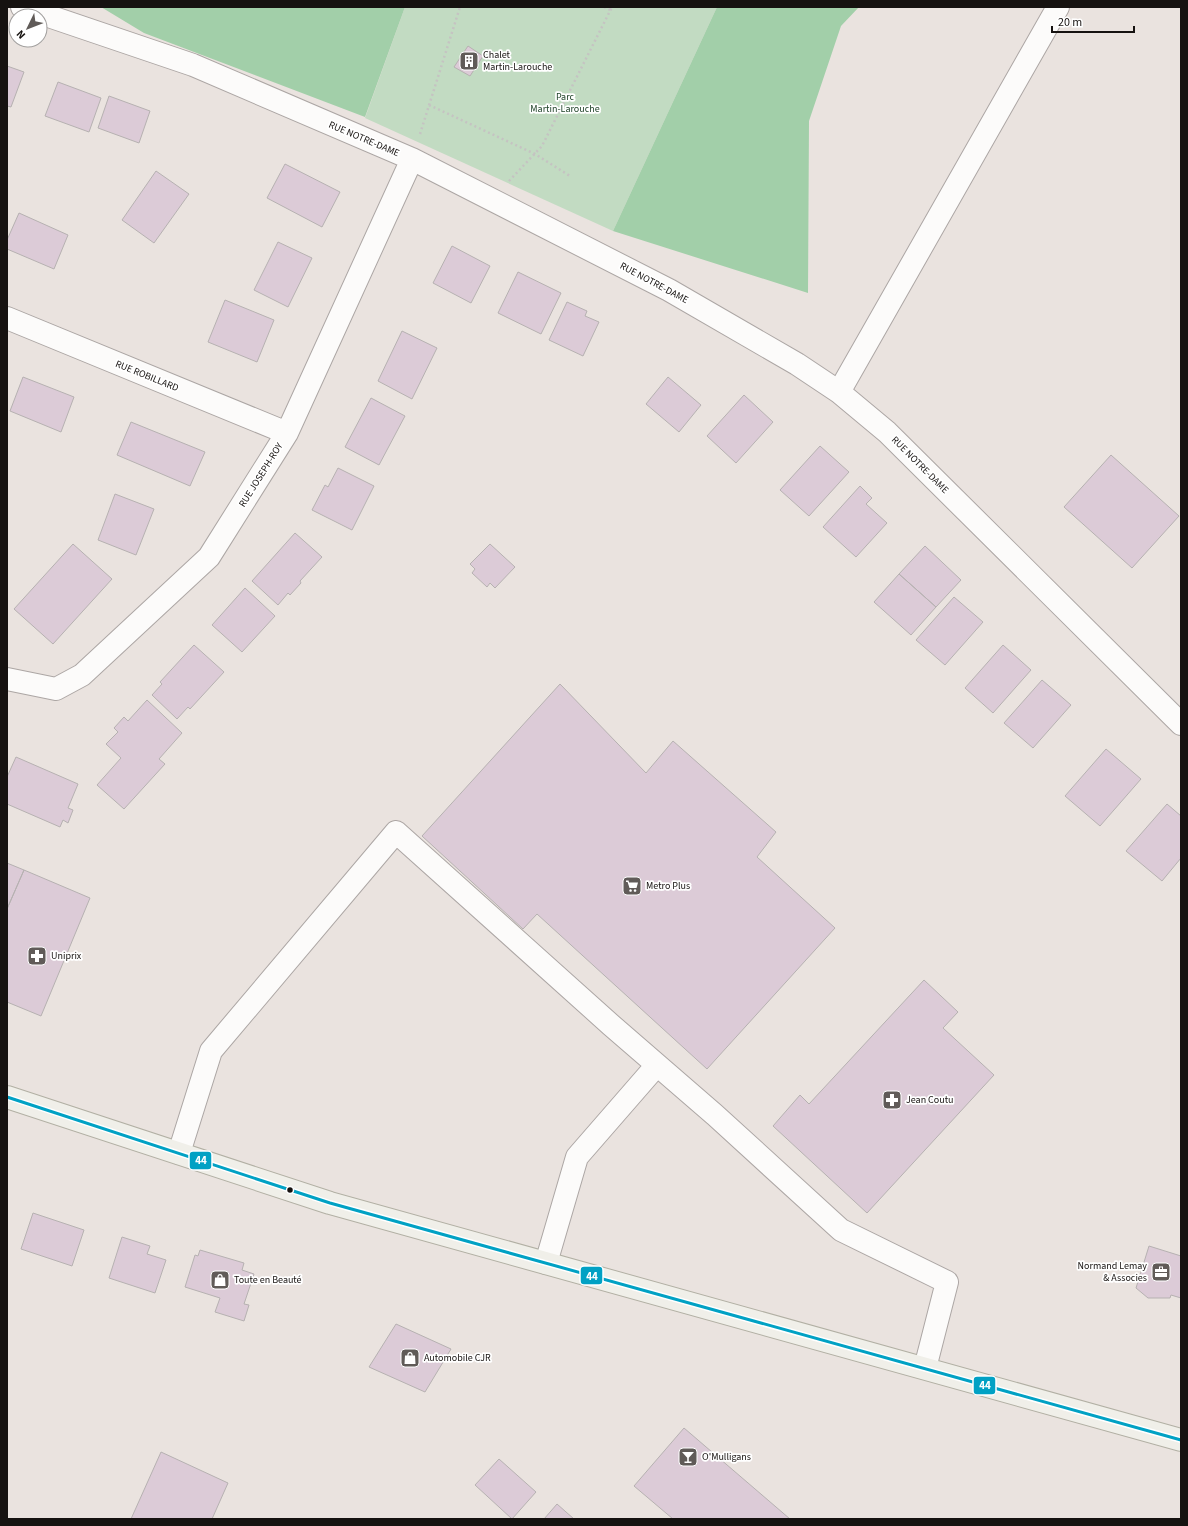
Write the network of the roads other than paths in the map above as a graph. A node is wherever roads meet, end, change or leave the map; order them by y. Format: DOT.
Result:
graph roads {
  1 [pos="22,7"];
  2 [pos="1058,7"];
  3 [pos="412,159"];
  4 [pos="7,318"];
  5 [pos="838,392"];
  6 [pos="287,433"];
  7 [pos="7,679"];
  8 [pos="1181,724"];
  9 [pos="657,1066"];
  10 [pos="7,1097"];
  11 [pos="179,1153"];
  12 [pos="546,1263"];
  13 [pos="925,1368"];
  14 [pos="1181,1440"];
  1 -- 3 [label="street, RUE NOTRE-DAME"];
  2 -- 5 [label="street"];
  3 -- 5 [label="street, RUE NOTRE-DAME"];
  3 -- 6 [label="street, RUE JOSEPH-ROY"];
  4 -- 6 [label="street, RUE ROBILLARD"];
  5 -- 8 [label="street, RUE NOTRE-DAME"];
  6 -- 7 [label="street, RUE JOSEPH-ROY"];
  9 -- 11 [label="street"];
  9 -- 12 [label="street"];
  9 -- 13 [label="street"];
  10 -- 11 [label="main road"];
  11 -- 12 [label="main road"];
  12 -- 13 [label="main road"];
  13 -- 14 [label="main road"];
}
